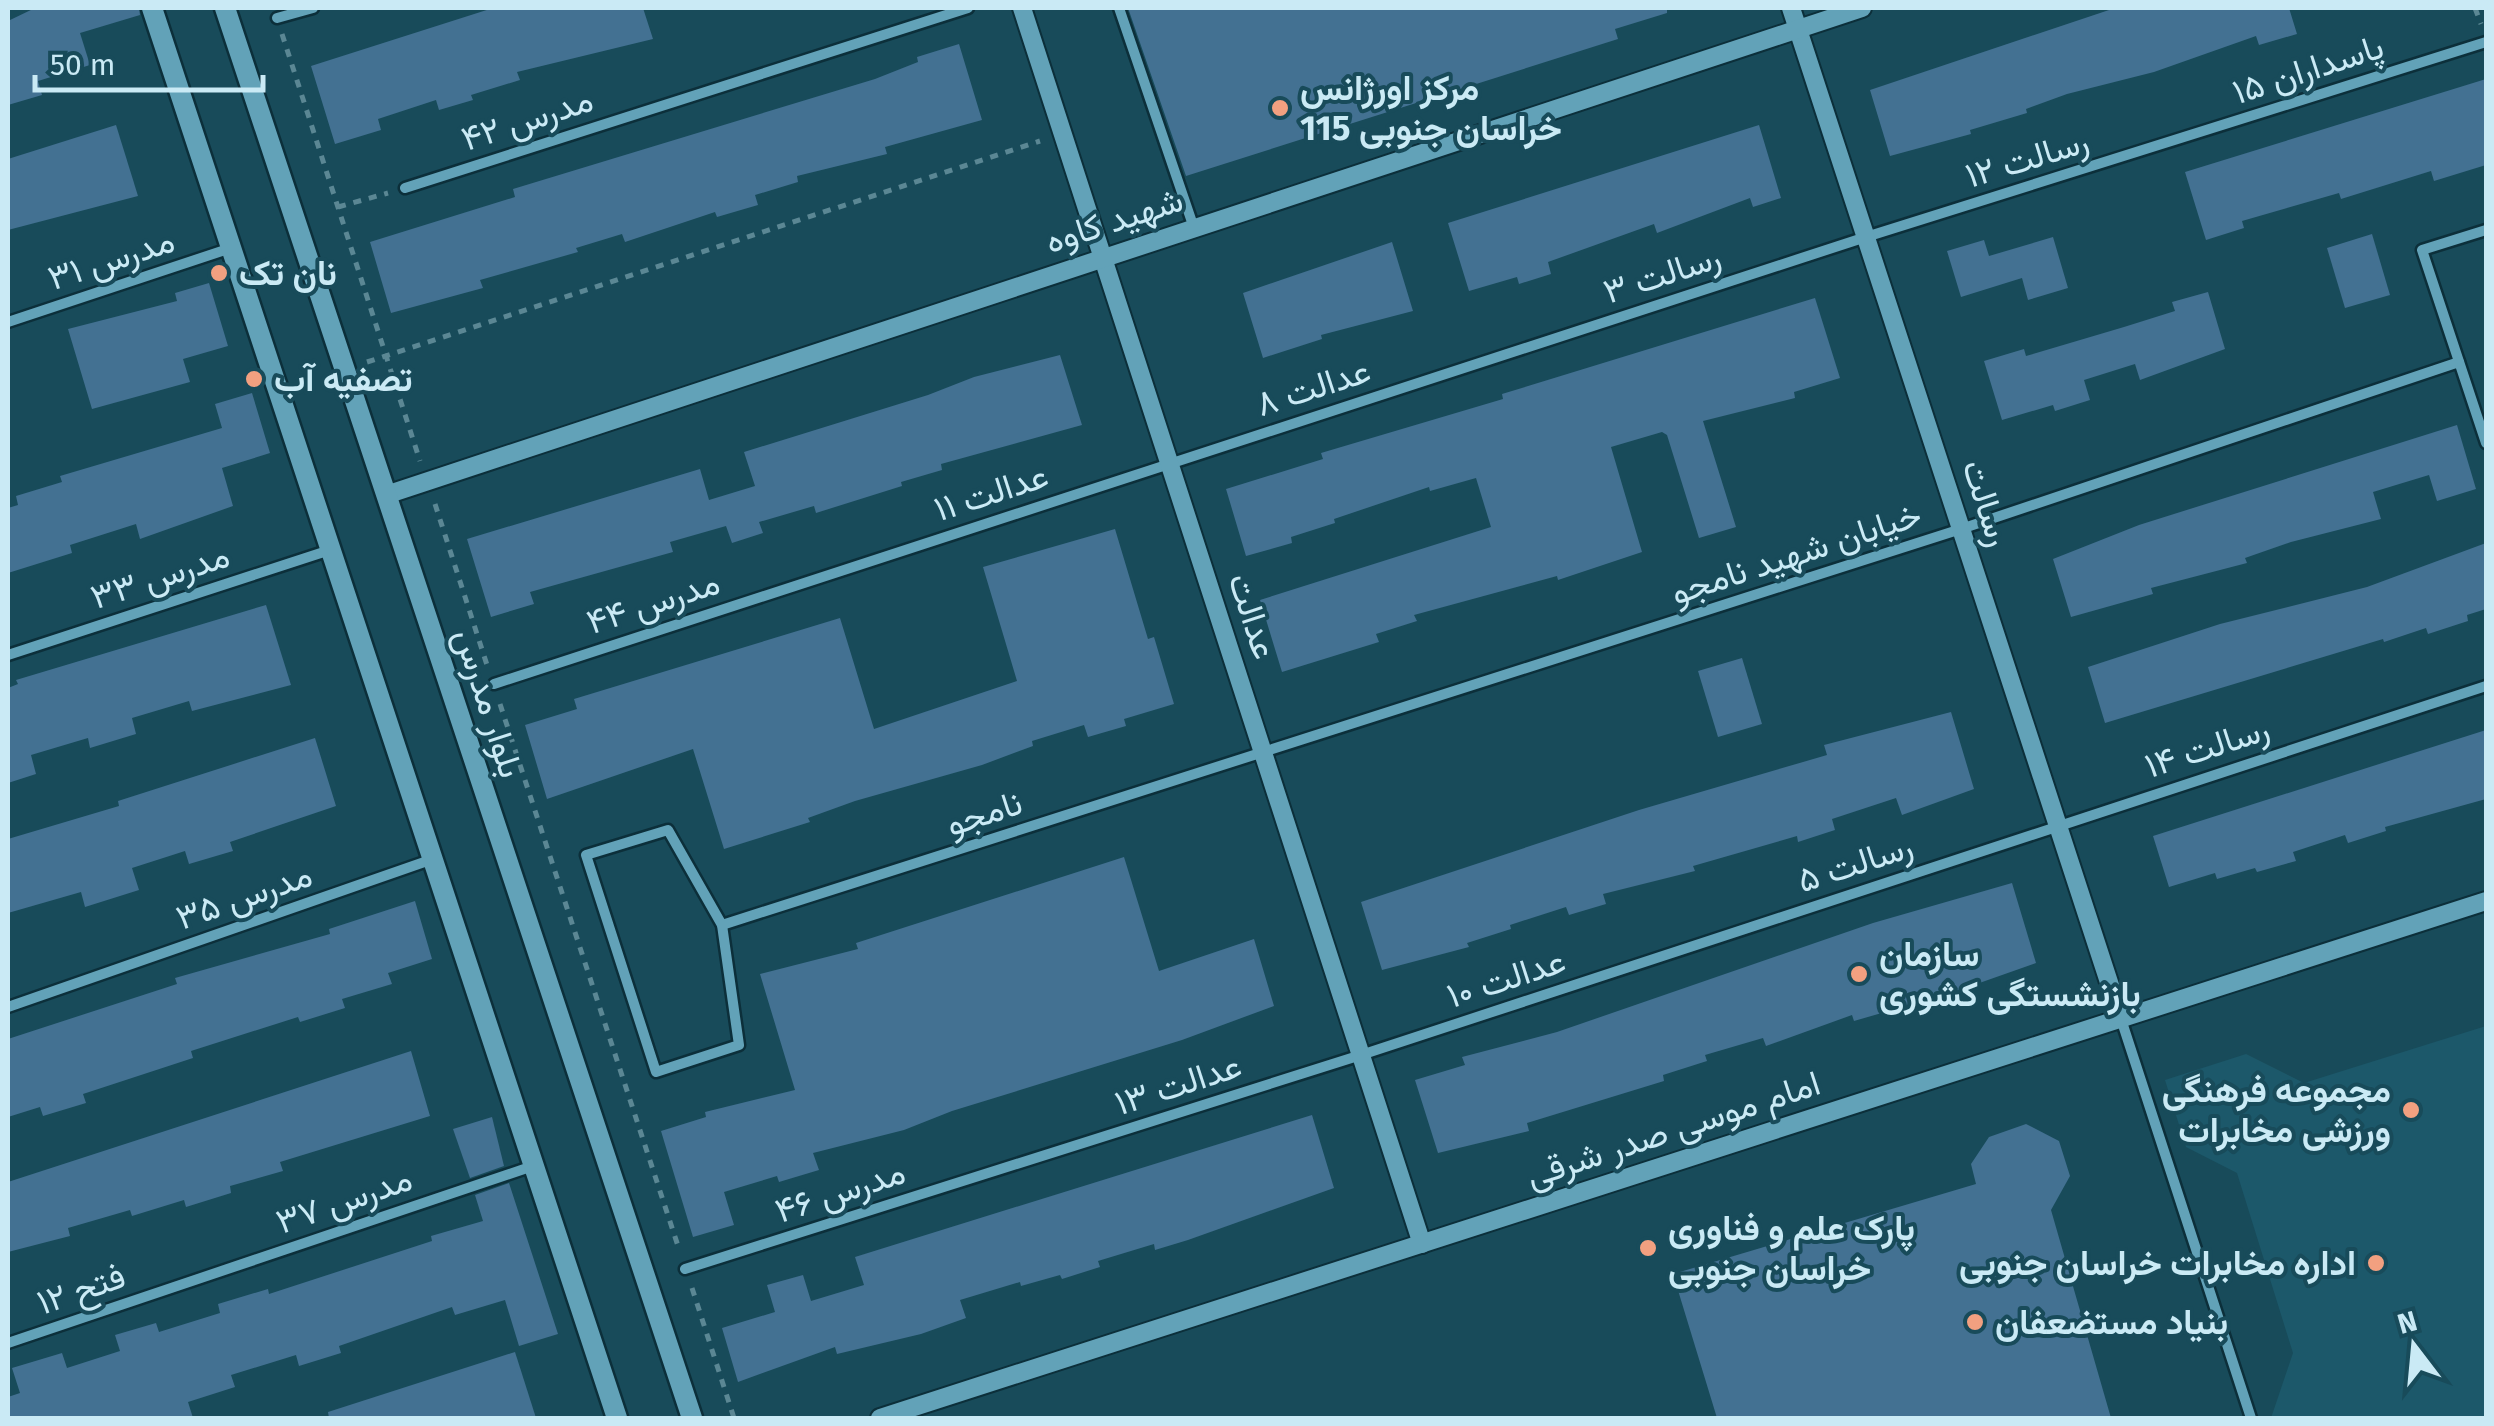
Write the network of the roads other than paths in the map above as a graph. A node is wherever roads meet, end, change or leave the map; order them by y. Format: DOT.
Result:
graph roads {
  1 [pos="152,8"];
  2 [pos="225,8"];
  3 [pos="314,8"];
  4 [pos="968,8"];
  5 [pos="1022,8"];
  6 [pos="1119,8"];
  7 [pos="1790,8"];
  8 [pos="1862,8"];
  9 [pos="277,18"];
  10 [pos="1798,29"];
  11 [pos="2486,42"];
  12 [pos="2204,131"];
  13 [pos="405,188"];
  14 [pos="1194,228"];
  15 [pos="2486,230"];
  16 [pos="1866,238"];
  17 [pos="231,248"];
  18 [pos="1103,258"];
  19 [pos="8,322"];
  20 [pos="2459,362"];
  21 [pos="1474,364"];
  22 [pos="2486,443"];
  23 [pos="1169,462"];
  24 [pos="386,494"];
  25 [pos="1961,528"];
  26 [pos="330,550"];
  27 [pos="830,573"];
  28 [pos="8,656"];
  29 [pos="494,684"];
  30 [pos="2486,686"];
  31 [pos="1263,754"];
  32 [pos="2058,824"];
  33 [pos="432,859"];
  34 [pos="2486,902"];
  35 [pos="722,925"];
  36 [pos="1669,954"];
  37 [pos="8,1007"];
  38 [pos="2122,1019"];
  39 [pos="1360,1054"];
  40 [pos="534,1166"];
  41 [pos="1012,1166"];
  42 [pos="1422,1244"];
  43 [pos="686,1269"];
  44 [pos="173,1287"];
  45 [pos="8,1343"];
  46 [pos="612,1414"];
  47 [pos="692,1418"];
  48 [pos="880,1418"];
  49 [pos="2251,1418"];
  1 -- 17 [label="main road"];
  2 -- 24 [label="main road, بلوار مدرس"];
  3 -- 9 [label="street"];
  4 -- 13 [label="street, مدرس ۴۲"];
  5 -- 18 [label="street, عدالت"];
  6 -- 14 [label="street"];
  7 -- 10 [label="street, رسالت"];
  8 -- 10 [label="street, شهید کاوه"];
  10 -- 14 [label="street, شهید کاوه"];
  10 -- 16 [label="street, رسالت"];
  11 -- 12 [label="street, پاسداران ۱۵"];
  12 -- 16 [label="street, رسالت ۱۲"];
  14 -- 18 [label="street, شهید کاوه"];
  15 -- 20 [label="street"];
  16 -- 21 [label="street, رسالت ۳"];
  16 -- 25 [label="street, رسالت"];
  17 -- 19 [label="street, مدرس ۳۱"];
  17 -- 26 [label="main road"];
  18 -- 23 [label="street, عدالت"];
  18 -- 24 [label="street, شهید کاوه"];
  20 -- 22 [label="street"];
  20 -- 25 [label="street, خیابان شهید نامجو"];
  21 -- 23 [label="street, عدالت ۸"];
  23 -- 27 [label="street, عدالت ۱۱"];
  23 -- 31 [label="street, عدالت"];
  24 -- 47 [label="main road, بلوار مدرس"];
  25 -- 31 [label="street, خیابان شهید نامجو"];
  25 -- 32 [label="street, رسالت"];
  26 -- 28 [label="street, مدرس ۳۳"];
  26 -- 33 [label="main road"];
  27 -- 29 [label="street, مدرس ۴۴"];
  30 -- 32 [label="street, رسالت ۱۴"];
  31 -- 35 [label="street, نامجو"];
  31 -- 39 [label="street, عدالت"];
  32 -- 36 [label="street, رسالت ۵"];
  32 -- 38 [label="street, رسالت"];
  33 -- 37 [label="street, مدرس ۳۵"];
  33 -- 40 [label="main road"];
  34 -- 38 [label="street, امام موسی صدر شرقی"];
  35 -- 35 [label="street"];
  36 -- 39 [label="street, عدالت ۱۰"];
  38 -- 42 [label="street, امام موسی صدر شرقی"];
  38 -- 49 [label="street"];
  39 -- 41 [label="street, عدالت ۱۳"];
  39 -- 42 [label="street, عدالت"];
  40 -- 44 [label="street, مدرس ۳۷"];
  40 -- 46 [label="main road"];
  41 -- 43 [label="street, مدرس ۴۶"];
  42 -- 48 [label="street, امام موسی صدر شرقی"];
  44 -- 45 [label="street, فتح ۱۲"];
}
